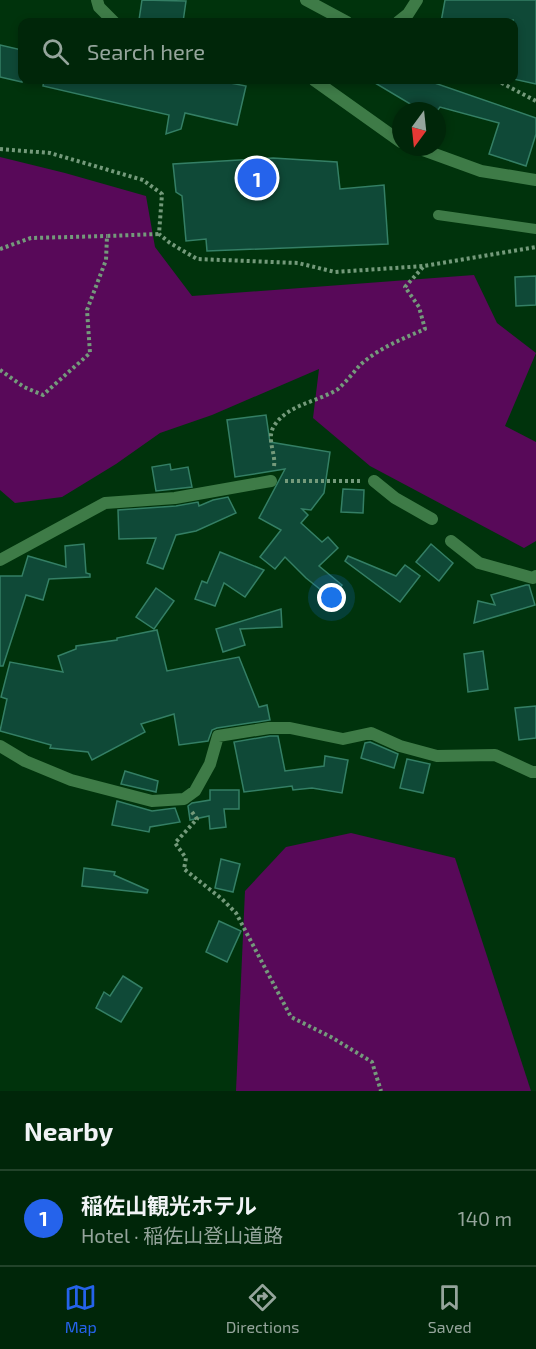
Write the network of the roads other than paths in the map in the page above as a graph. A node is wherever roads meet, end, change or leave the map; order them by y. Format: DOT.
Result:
graph roads {
  1 [pos="97,0"];
  2 [pos="306,0"];
  3 [pos="417,0"];
  4 [pos="110,18"];
  5 [pos="340,18"];
  6 [pos="404,18"];
  7 [pos="320,84"];
  8 [pos="392,136"];
  9 [pos="440,156"];
  10 [pos="536,180"];
  11 [pos="438,215"];
  12 [pos="536,229"];
  13 [pos="271,481"];
  14 [pos="374,481"];
  15 [pos="432,519"];
  16 [pos="451,541"];
  17 [pos="0,561"];
  18 [pos="536,576"];
  19 [pos="0,746"];
  20 [pos="536,772"];
  1 -- 4 [label="street"];
  2 -- 5 [label="street"];
  3 -- 6 [label="street"];
  7 -- 8 [label="street"];
  9 -- 10 [label="street"];
  11 -- 12 [label="lane"];
  13 -- 17 [label="street"];
  14 -- 15 [label="street"];
  16 -- 18 [label="street"];
  19 -- 20 [label="street"];
}
